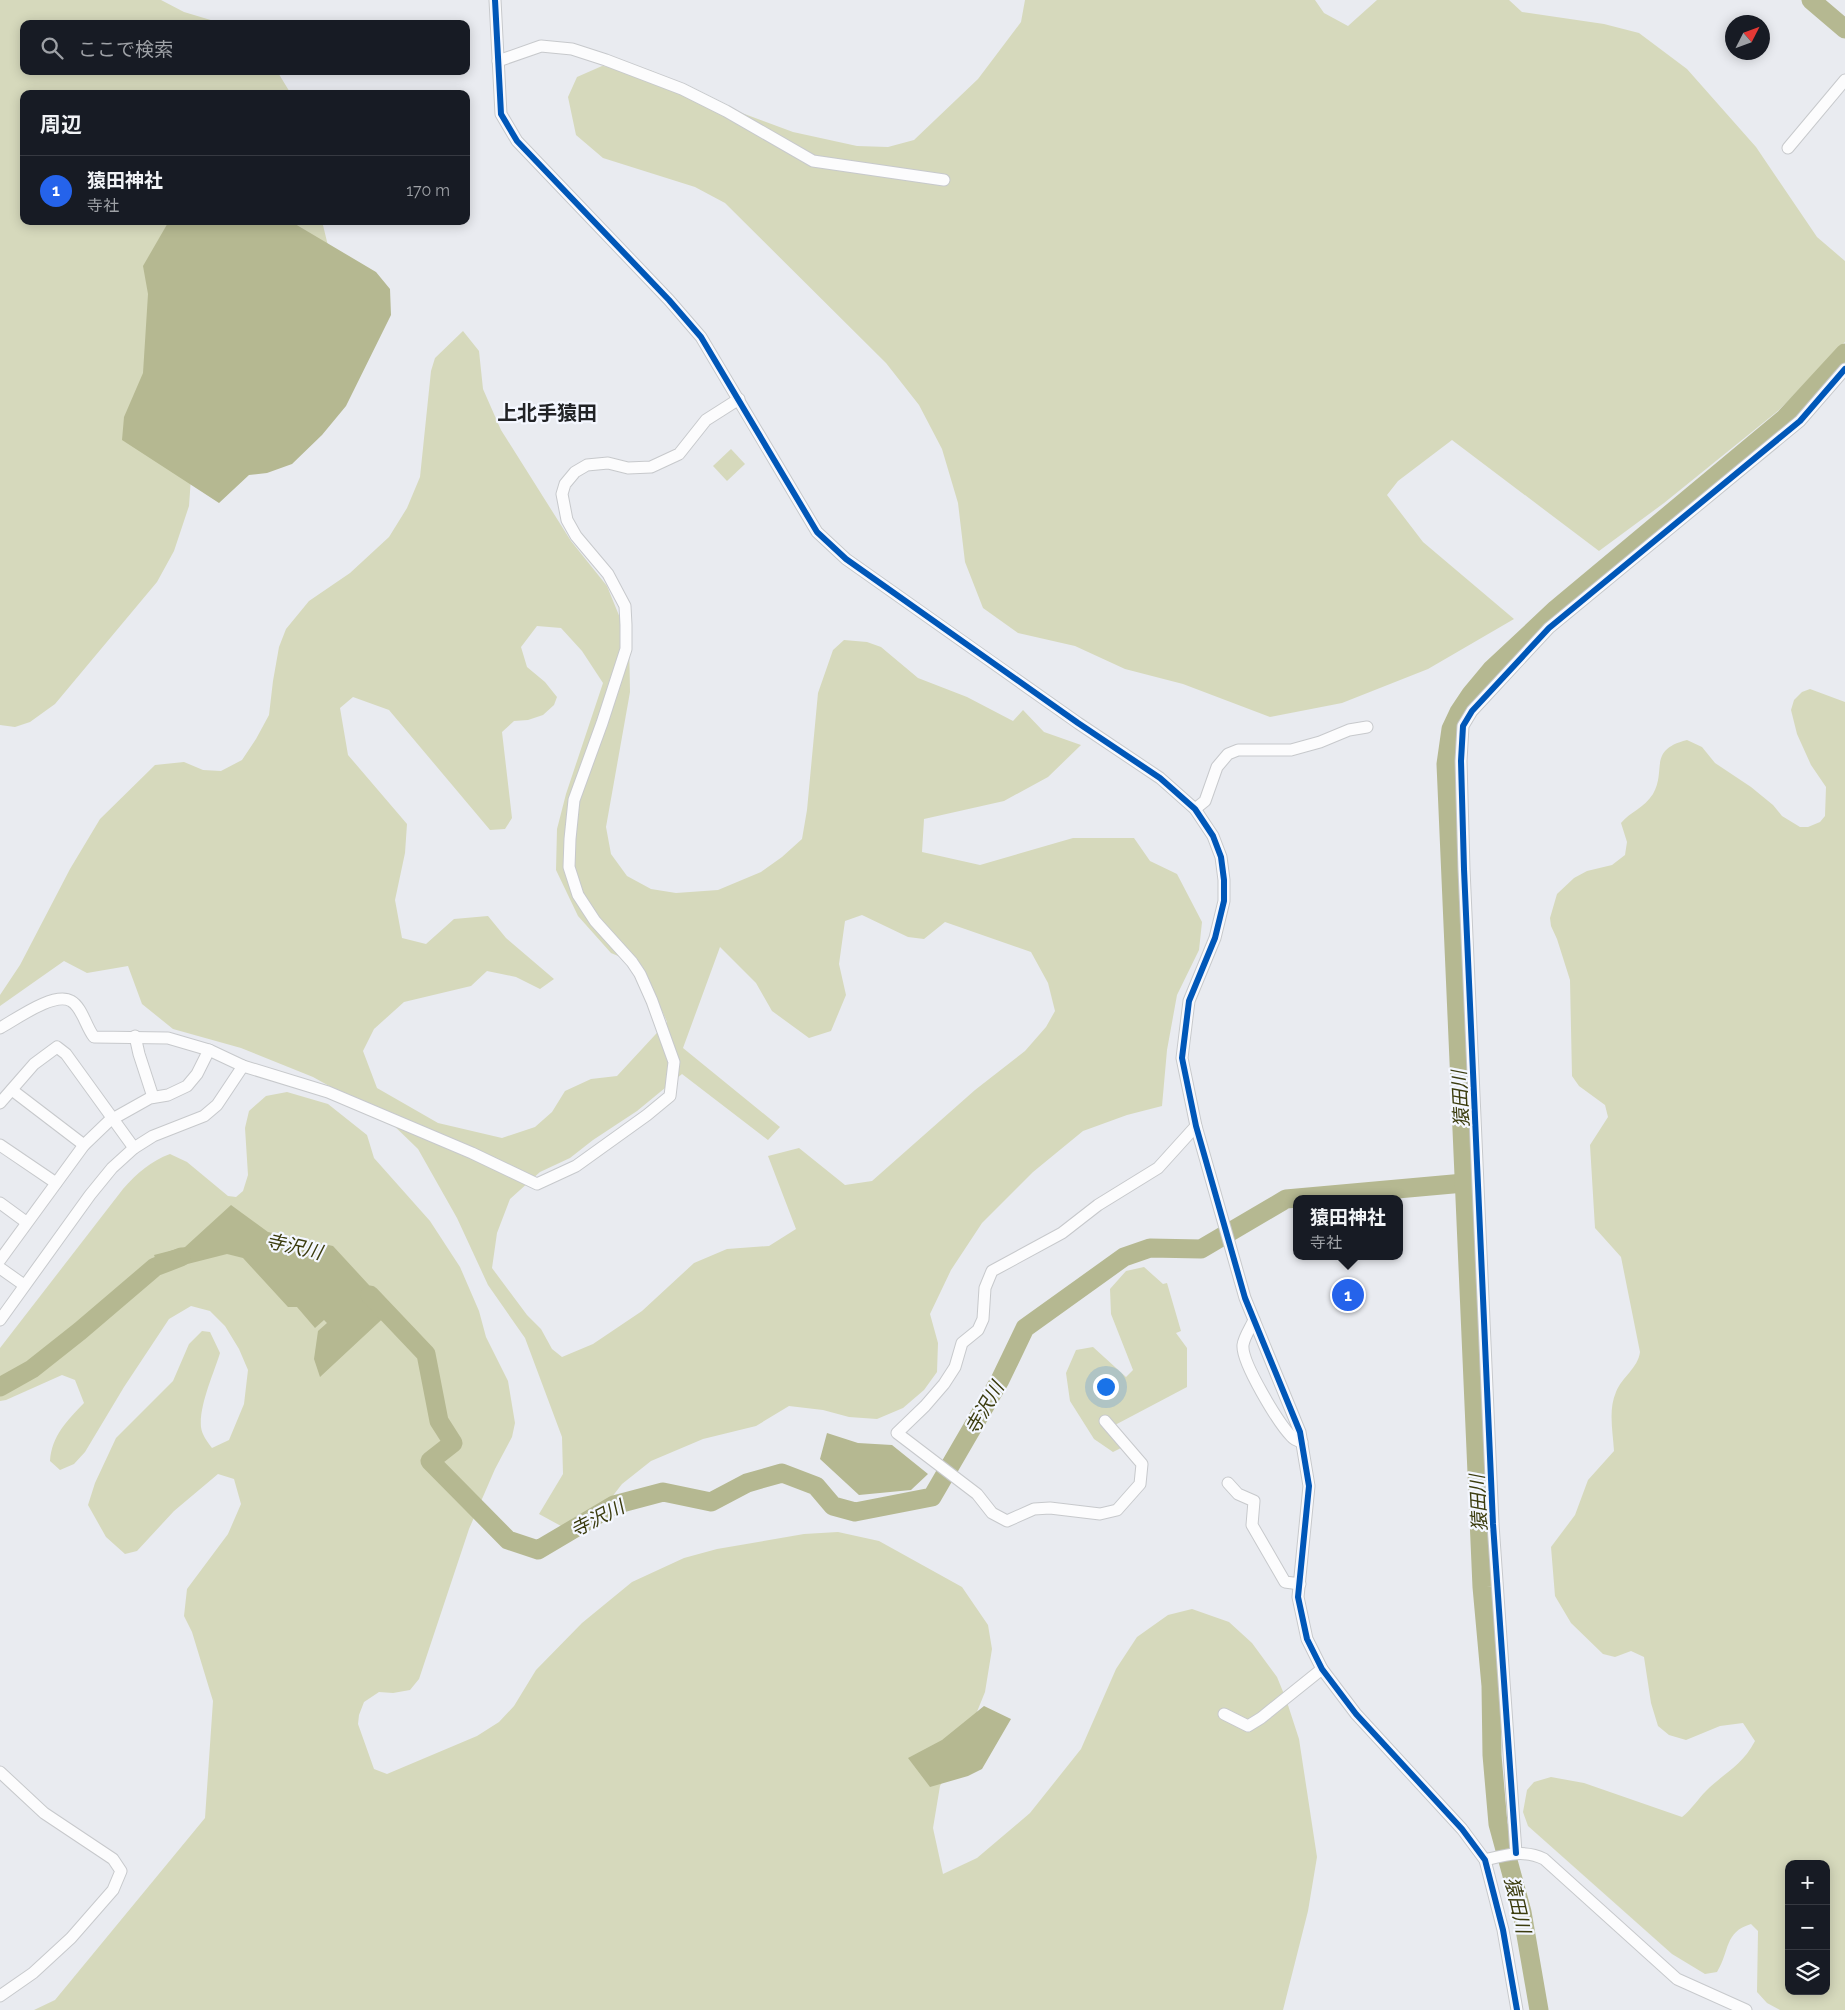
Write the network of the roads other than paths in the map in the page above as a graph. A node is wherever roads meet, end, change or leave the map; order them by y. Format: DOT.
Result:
graph roads {
  1 [pos="495,0"];
  2 [pos="498,61"];
  3 [pos="1845,80"];
  4 [pos="1788,148"];
  5 [pos="944,180"];
  6 [pos="1845,369"];
  7 [pos="739,400"];
  8 [pos="1367,727"];
  9 [pos="1195,809"];
  10 [pos="0,1028"];
  11 [pos="135,1036"];
  12 [pos="209,1050"];
  13 [pos="243,1066"];
  14 [pos="12,1090"];
  15 [pos="153,1097"];
  16 [pos="0,1103"];
  17 [pos="113,1119"];
  18 [pos="1196,1126"];
  19 [pos="0,1145"];
  20 [pos="84,1145"];
  21 [pos="134,1148"];
  22 [pos="56,1183"];
  23 [pos="0,1203"];
  24 [pos="26,1222"];
  25 [pos="0,1260"];
  26 [pos="0,1268"];
  27 [pos="24,1286"];
  28 [pos="0,1320"];
  29 [pos="1254,1320"];
  30 [pos="1105,1421"];
  31 [pos="1302,1442"];
  32 [pos="1228,1483"];
  33 [pos="1300,1584"];
  34 [pos="1322,1669"];
  35 [pos="1224,1714"];
  36 [pos="0,1772"];
  37 [pos="1509,1854"];
  38 [pos="1484,1860"];
  39 [pos="0,1996"];
  40 [pos="1517,2010"];
  41 [pos="1746,2010"];
  1 -- 2 [label="street"];
  2 -- 5 [label="street"];
  2 -- 7 [label="street"];
  3 -- 4 [label="street"];
  6 -- 37 [label="street"];
  7 -- 9 [label="street"];
  7 -- 13 [label="street"];
  8 -- 9 [label="street"];
  9 -- 18 [label="street"];
  10 -- 11 [label="street"];
  11 -- 12 [label="street"];
  11 -- 15 [label="street"];
  12 -- 13 [label="street"];
  12 -- 15 [label="street"];
  13 -- 21 [label="street"];
  14 -- 16 [label="street"];
  14 -- 17 [label="street"];
  14 -- 20 [label="street"];
  15 -- 17 [label="street"];
  17 -- 20 [label="street"];
  17 -- 21 [label="street"];
  18 -- 29 [label="street"];
  18 -- 30 [label="street"];
  19 -- 22 [label="street"];
  20 -- 22 [label="street"];
  21 -- 27 [label="street"];
  22 -- 24 [label="street"];
  23 -- 24 [label="street"];
  24 -- 25 [label="street"];
  26 -- 27 [label="street"];
  27 -- 28 [label="street"];
  29 -- 31 [label="street"];
  29 -- 31 [label="street"];
  31 -- 33 [label="street"];
  32 -- 33 [label="street"];
  33 -- 34 [label="street"];
  34 -- 35 [label="street"];
  34 -- 38 [label="street"];
  36 -- 39 [label="street"];
  37 -- 38 [label="street"];
  37 -- 41 [label="street"];
  38 -- 40 [label="street"];
}
